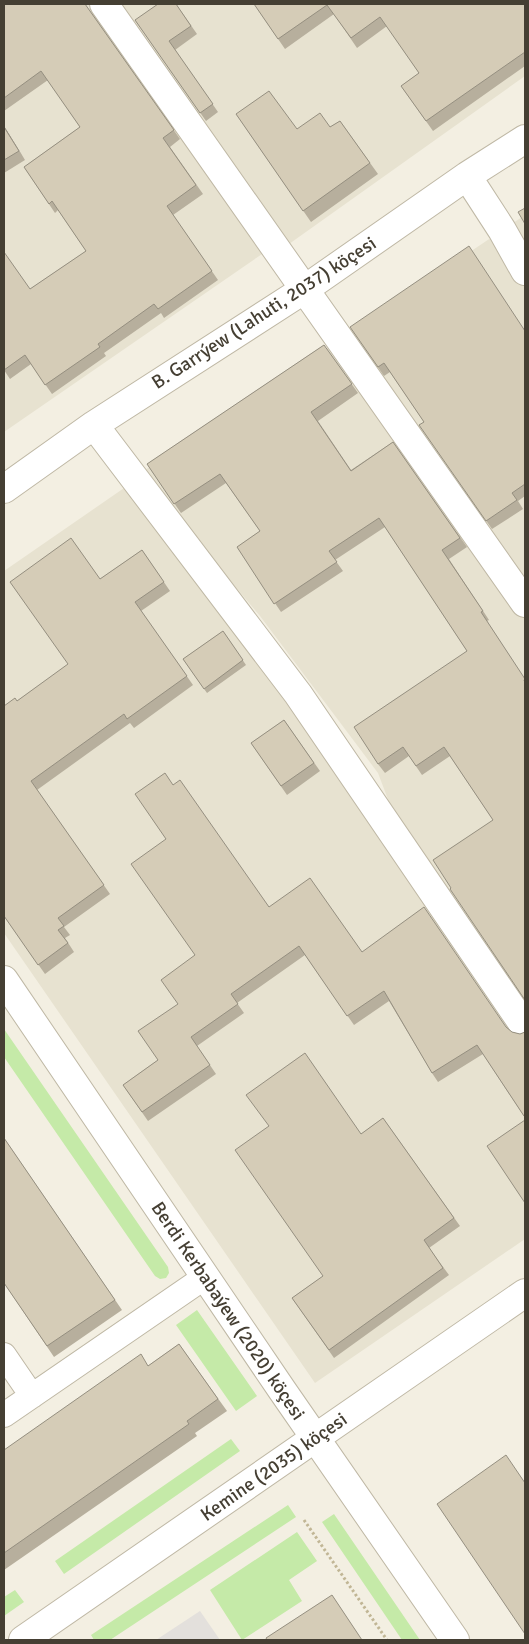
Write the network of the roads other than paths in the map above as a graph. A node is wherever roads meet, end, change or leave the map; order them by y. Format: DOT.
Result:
graph roads {
  1 [pos="104,4"];
  2 [pos="525,139"];
  3 [pos="467,176"];
  4 [pos="525,271"];
  5 [pos="305,289"];
  6 [pos="94,425"];
  7 [pos="4,488"];
  8 [pos="525,604"];
  9 [pos="4,980"];
  10 [pos="525,1027"];
  11 [pos="205,1277"];
  12 [pos="525,1293"];
  13 [pos="4,1354"];
  14 [pos="32,1396"];
  15 [pos="4,1415"];
  16 [pos="315,1438"];
  17 [pos="23,1640"];
  18 [pos="455,1640"];
  1 -- 5 [label="street"];
  2 -- 3 [label="street, B. Garrýew (Lahuti, 2037) köçesi"];
  3 -- 4 [label="street"];
  3 -- 5 [label="street, B. Garrýew (Lahuti, 2037) köçesi"];
  5 -- 6 [label="street, B. Garrýew (Lahuti, 2037) köçesi"];
  5 -- 8 [label="street"];
  6 -- 7 [label="street, B. Garrýew (Lahuti, 2037) köçesi"];
  6 -- 10 [label="street"];
  9 -- 11 [label="street, Berdi Kerbabaýew (2020) köçesi"];
  11 -- 14 [label="lane"];
  11 -- 16 [label="street, Berdi Kerbabaýew (2020) köçesi"];
  12 -- 16 [label="street, Kemine (2035) köçesi"];
  13 -- 14 [label="lane"];
  14 -- 15 [label="lane"];
  16 -- 17 [label="street, Kemine (2035) köçesi"];
  16 -- 18 [label="street, Berdi Kerbabaýew (2020) köçesi"];
}
